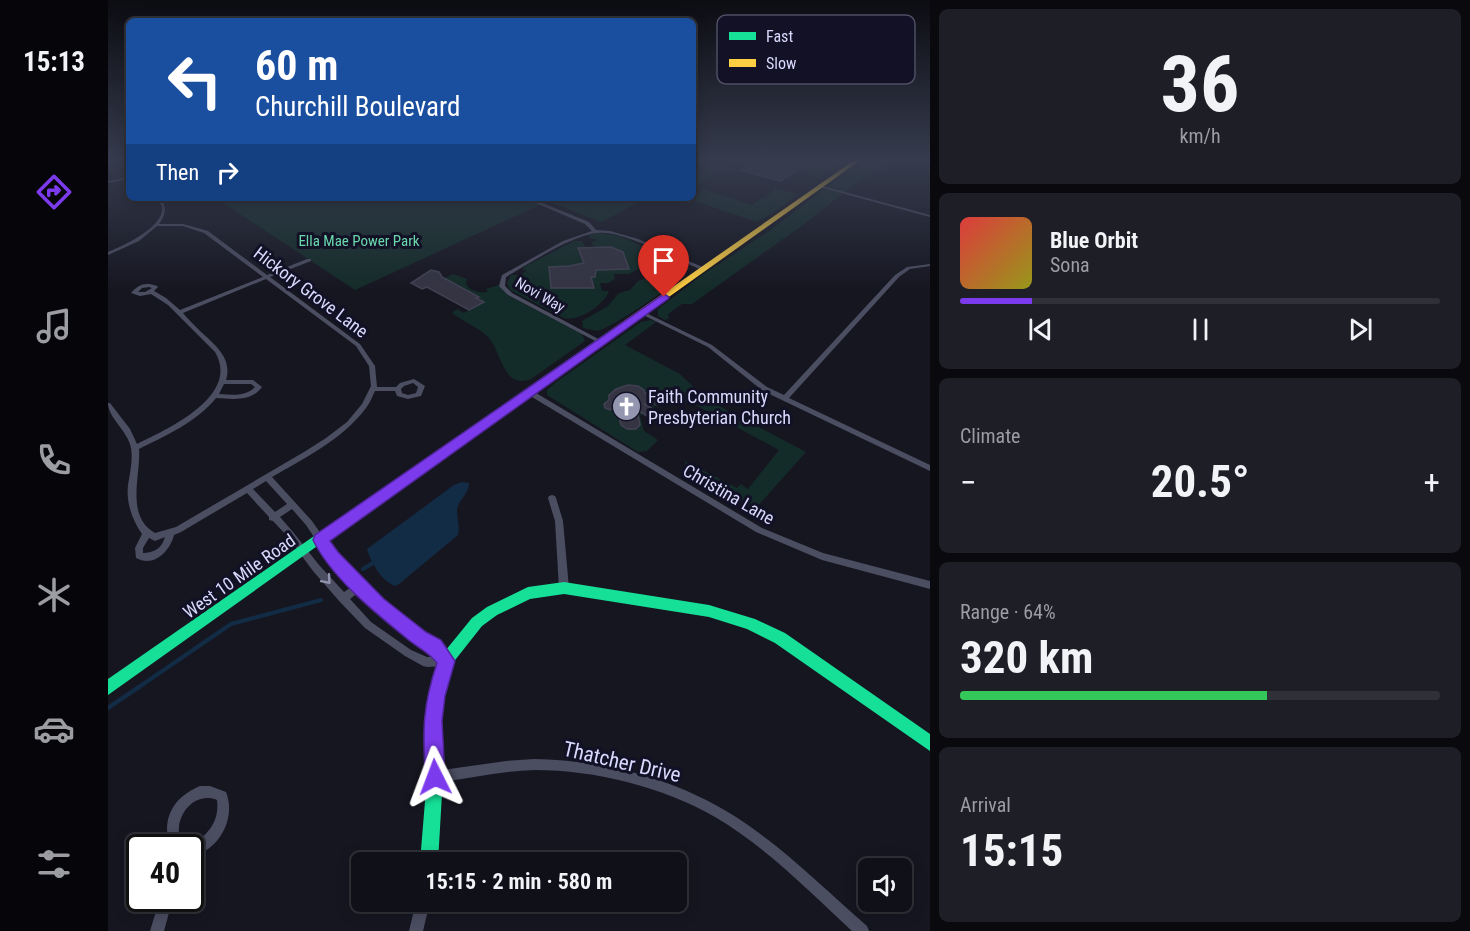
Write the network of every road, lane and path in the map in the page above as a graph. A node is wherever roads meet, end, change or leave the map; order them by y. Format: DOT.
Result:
graph roads {
  1 [pos="163,202"];
  2 [pos="537,202"];
  3 [pos="797,202"];
  4 [pos="880,202"];
  5 [pos="930,216"];
  6 [pos="157,225"];
  7 [pos="594,231"];
  8 [pos="108,254"];
  9 [pos="309,260"];
  10 [pos="930,265"];
  11 [pos="704,269"];
  12 [pos="267,277"];
  13 [pos="151,292"];
  14 [pos="177,313"];
  15 [pos="642,313"];
  16 [pos="601,342"];
  17 [pos="222,382"];
  18 [pos="373,389"];
  19 [pos="398,389"];
  20 [pos="529,392"];
  21 [pos="213,396"];
  22 [pos="785,398"];
  23 [pos="108,405"];
  24 [pos="135,448"];
  25 [pos="930,468"];
  26 [pos="267,477"];
  27 [pos="248,489"];
  28 [pos="552,498"];
  29 [pos="292,505"];
  30 [pos="273,518"];
  31 [pos="170,534"];
  32 [pos="151,535"];
  33 [pos="321,540"];
  34 [pos="304,551"];
  35 [pos="930,585"];
  36 [pos="359,586"];
  37 [pos="564,588"];
  38 [pos="343,598"];
  39 [pos="446,661"];
  40 [pos="108,688"];
  41 [pos="930,743"];
  42 [pos="435,777"];
  43 [pos="172,834"];
  44 [pos="204,846"];
  45 [pos="430,852"];
  46 [pos="163,912"];
  47 [pos="421,912"];
  48 [pos="157,931"];
  49 [pos="416,931"];
  50 [pos="862,931"];
  1 -- 6 [label="street"];
  2 -- 7 [label="street"];
  3 -- 11 [label="main road, West 10 Mile Road"];
  4 -- 5 [label="street"];
  6 -- 8 [label="street"];
  6 -- 12 [label="street, Hickory Grove Lane"];
  7 -- 11 [label="street"];
  7 -- 16 [label="street, Novi Way"];
  9 -- 12 [label="street"];
  10 -- 22 [label="street"];
  11 -- 15 [label="main road, West 10 Mile Road"];
  12 -- 14 [label="street"];
  12 -- 18 [label="street, Hickory Grove Lane"];
  13 -- 14 [label="street"];
  14 -- 17 [label="street"];
  15 -- 16 [label="main road, West 10 Mile Road"];
  15 -- 22 [label="street"];
  16 -- 20 [label="main road, West 10 Mile Road"];
  17 -- 21 [label="street"];
  17 -- 21 [label="street"];
  18 -- 19 [label="street"];
  18 -- 26 [label="street"];
  20 -- 33 [label="main road, West 10 Mile Road"];
  20 -- 35 [label="street, Christina Lane"];
  21 -- 24 [label="street"];
  22 -- 25 [label="street"];
  23 -- 24 [label="street"];
  24 -- 32 [label="street"];
  26 -- 27 [label="street"];
  26 -- 29 [label="street"];
  27 -- 30 [label="street"];
  27 -- 31 [label="street"];
  28 -- 37 [label="street"];
  29 -- 30 [label="street"];
  29 -- 33 [label="street"];
  30 -- 34 [label="street"];
  31 -- 32 [label="street"];
  31 -- 32 [label="street"];
  33 -- 34 [label="main road, West 10 Mile Road"];
  33 -- 36 [label="street"];
  34 -- 38 [label="street, one-way"];
  34 -- 40 [label="main road, West 10 Mile Road"];
  36 -- 38 [label="street"];
  36 -- 39 [label="street"];
  37 -- 39 [label="main road"];
  37 -- 41 [label="main road"];
  38 -- 39 [label="street"];
  39 -- 42 [label="main road"];
  42 -- 45 [label="main road"];
  42 -- 50 [label="street, Thatcher Drive"];
  43 -- 44 [label="street"];
  46 -- 48 [label="street"];
  47 -- 49 [label="street"];
}
